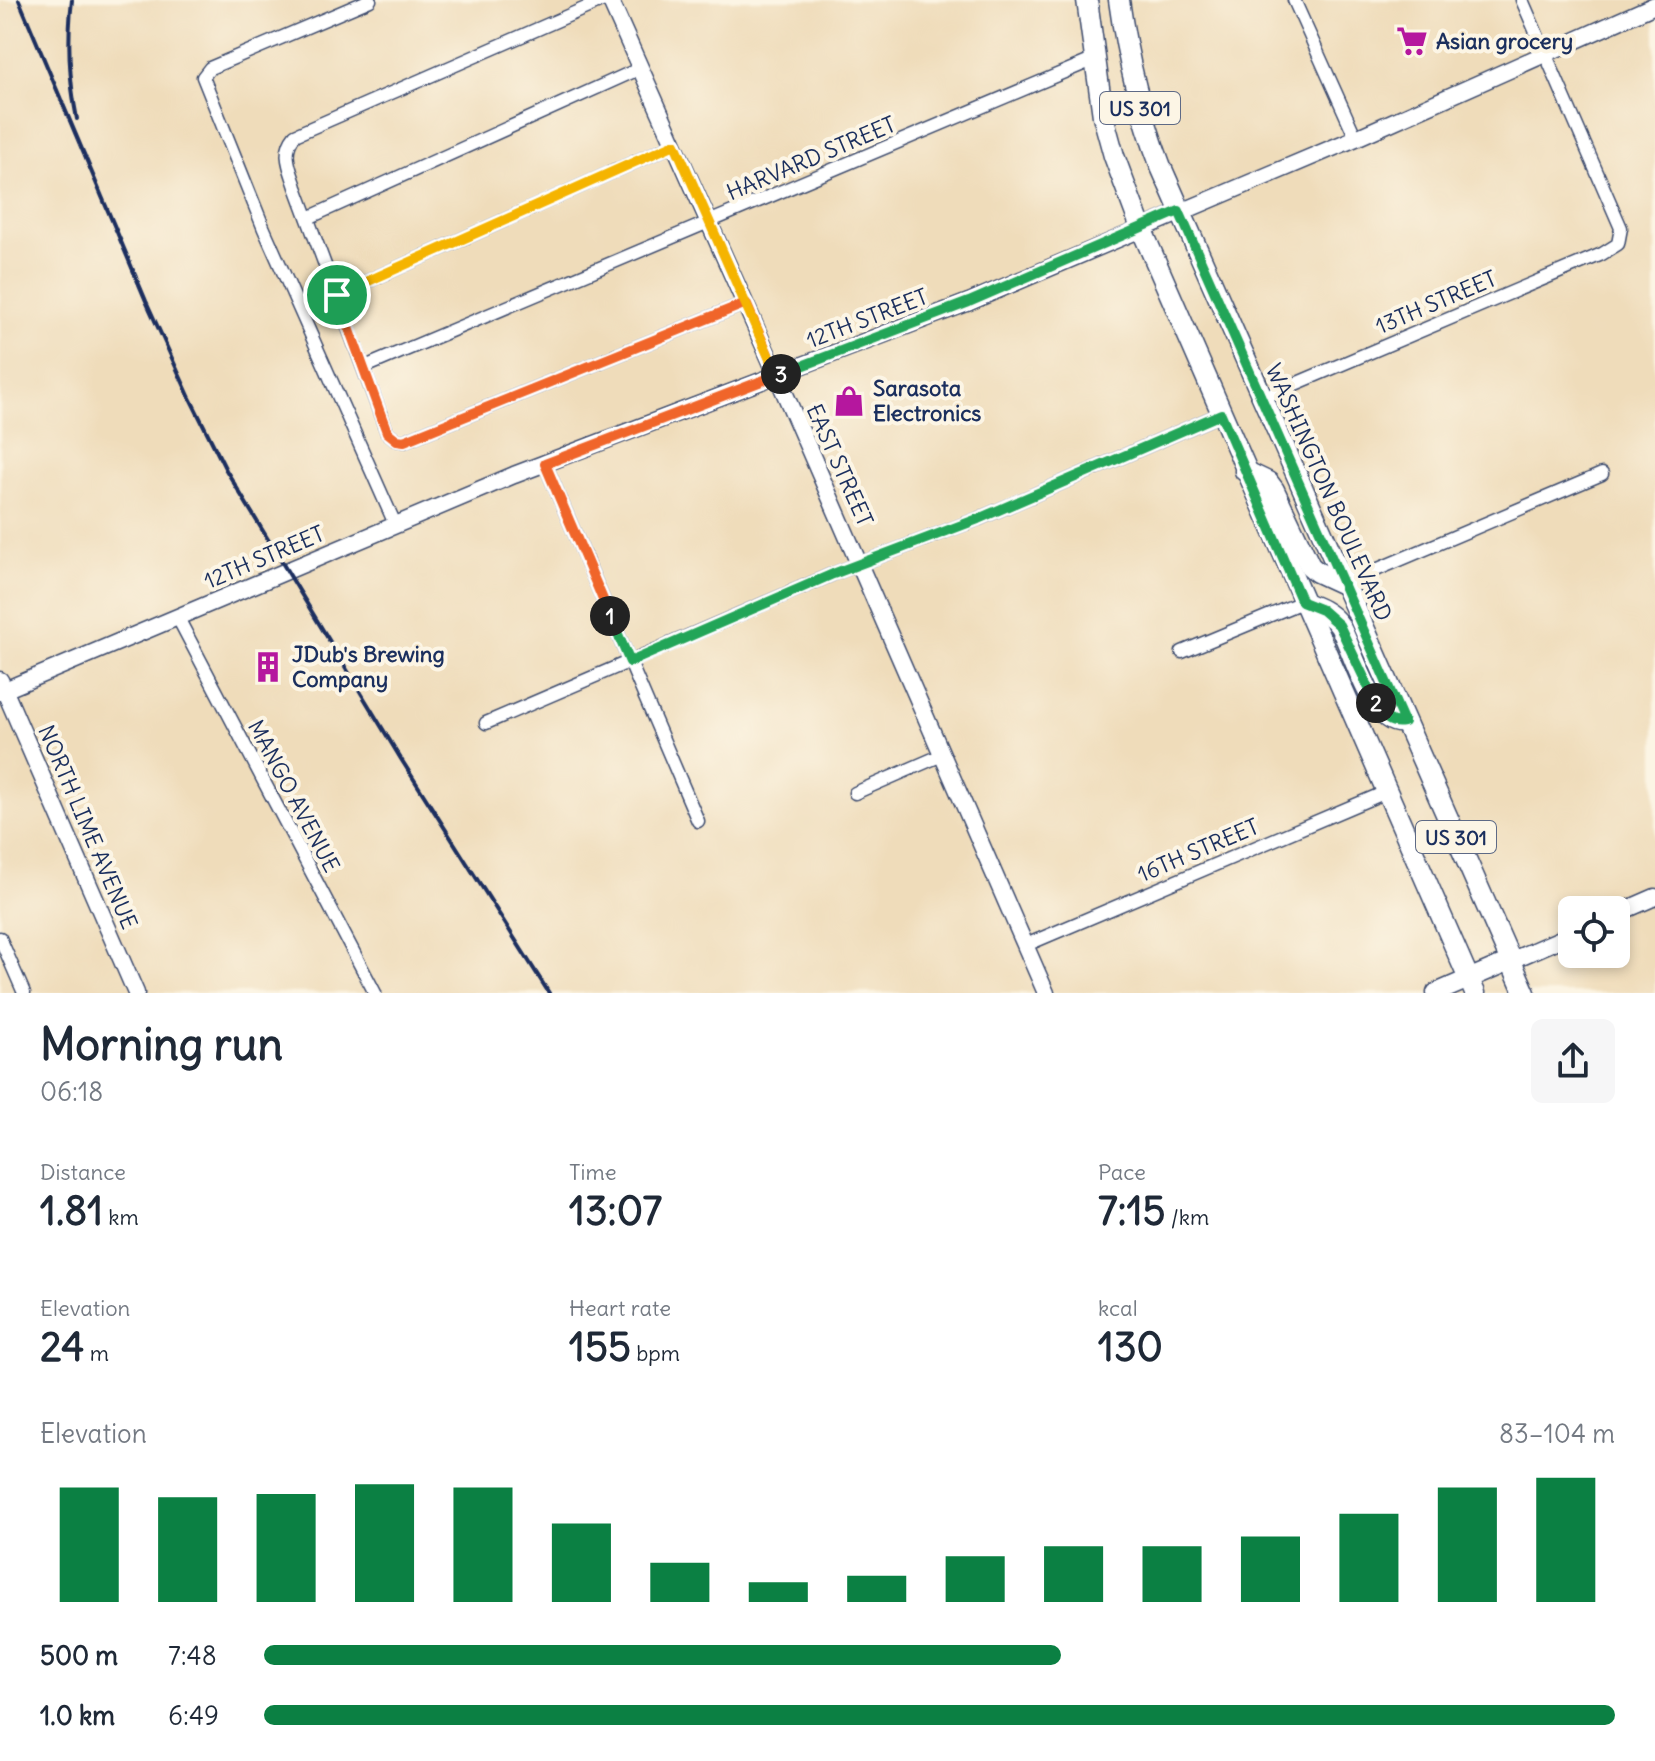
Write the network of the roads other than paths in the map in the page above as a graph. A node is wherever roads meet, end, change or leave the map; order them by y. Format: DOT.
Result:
graph roads {
  1 [pos="370,0"];
  2 [pos="604,0"];
  3 [pos="610,0"];
  4 [pos="1087,0"];
  5 [pos="1119,0"];
  6 [pos="1294,0"];
  7 [pos="1522,0"];
  8 [pos="1655,5"];
  9 [pos="1545,52"];
  10 [pos="1095,59"];
  11 [pos="641,68"];
  12 [pos="1356,138"];
  13 [pos="675,144"];
  14 [pos="1179,211"];
  15 [pos="308,218"];
  16 [pos="710,223"];
  17 [pos="1141,228"];
  18 [pos="337,295"];
  19 [pos="746,303"];
  20 [pos="365,367"];
  21 [pos="777,375"];
  22 [pos="1262,398"];
  23 [pos="1221,414"];
  24 [pos="545,464"];
  25 [pos="1245,471"];
  26 [pos="1602,474"];
  27 [pos="395,524"];
  28 [pos="859,564"];
  29 [pos="1343,584"];
  30 [pos="1302,602"];
  31 [pos="178,618"];
  32 [pos="1182,652"];
  33 [pos="630,662"];
  34 [pos="2,687"];
  35 [pos="1404,722"];
  36 [pos="486,723"];
  37 [pos="942,755"];
  38 [pos="1386,792"];
  39 [pos="855,793"];
  40 [pos="698,821"];
  41 [pos="1655,897"];
  42 [pos="1630,908"];
  43 [pos="0,938"];
  44 [pos="1558,940"];
  45 [pos="1026,945"];
  46 [pos="1510,961"];
  47 [pos="1472,986"];
  48 [pos="24,993"];
  49 [pos="136,993"];
  50 [pos="375,993"];
  51 [pos="1046,993"];
  52 [pos="1436,993"];
  53 [pos="1525,993"];
  1 -- 27 [label="street"];
  2 -- 15 [label="street"];
  3 -- 11 [label="street, EAST STREET"];
  4 -- 10 [label="main road, US 301"];
  5 -- 14 [label="main road, WASHINGTON BOULEVARD / US 301"];
  6 -- 12 [label="street"];
  7 -- 9 [label="street"];
  8 -- 9 [label="street, 12TH STREET"];
  9 -- 12 [label="street, 12TH STREET"];
  9 -- 22 [label="street, 13TH STREET"];
  10 -- 16 [label="street, HARVARD STREET"];
  10 -- 17 [label="main road, US 301"];
  11 -- 13 [label="street, EAST STREET"];
  11 -- 15 [label="street"];
  12 -- 14 [label="street, 12TH STREET"];
  13 -- 16 [label="street, EAST STREET"];
  13 -- 18 [label="street"];
  14 -- 17 [label="street, 12TH STREET"];
  14 -- 22 [label="main road, WASHINGTON BOULEVARD / US 301"];
  15 -- 18 [label="street"];
  16 -- 19 [label="street, EAST STREET"];
  16 -- 20 [label="street, HARVARD STREET"];
  17 -- 21 [label="street, 12TH STREET"];
  17 -- 23 [label="main road, US 301"];
  18 -- 20 [label="street"];
  19 -- 20 [label="street"];
  19 -- 21 [label="street, EAST STREET"];
  21 -- 24 [label="street, 12TH STREET"];
  21 -- 28 [label="street, EAST STREET"];
  22 -- 29 [label="main road, WASHINGTON BOULEVARD / US 301"];
  23 -- 25 [label="main road, US 301"];
  23 -- 28 [label="street"];
  24 -- 27 [label="street, 12TH STREET"];
  24 -- 33 [label="street"];
  25 -- 29 [label="main road"];
  25 -- 30 [label="main road, US 301"];
  26 -- 29 [label="street"];
  27 -- 31 [label="street, 12TH STREET"];
  28 -- 33 [label="street"];
  28 -- 37 [label="street, EAST STREET"];
  29 -- 35 [label="main road, WASHINGTON BOULEVARD / US 301"];
  30 -- 32 [label="street"];
  30 -- 35 [label="main road"];
  30 -- 38 [label="main road, US 301"];
  31 -- 34 [label="street, 12TH STREET"];
  31 -- 50 [label="street, MANGO AVENUE"];
  33 -- 36 [label="street"];
  33 -- 40 [label="street"];
  34 -- 49 [label="street, NORTH LIME AVENUE"];
  35 -- 46 [label="main road, WASHINGTON BOULEVARD / US 301"];
  37 -- 39 [label="street"];
  37 -- 45 [label="street, EAST STREET"];
  38 -- 45 [label="street, 16TH STREET"];
  38 -- 47 [label="main road, US 301"];
  41 -- 42 [label="street"];
  43 -- 48 [label="street"];
  44 -- 46 [label="street"];
  45 -- 51 [label="street, EAST STREET"];
  46 -- 47 [label="main road"];
  46 -- 53 [label="main road, WASHINGTON BOULEVARD / US 301"];
  47 -- 52 [label="main road"];
}
